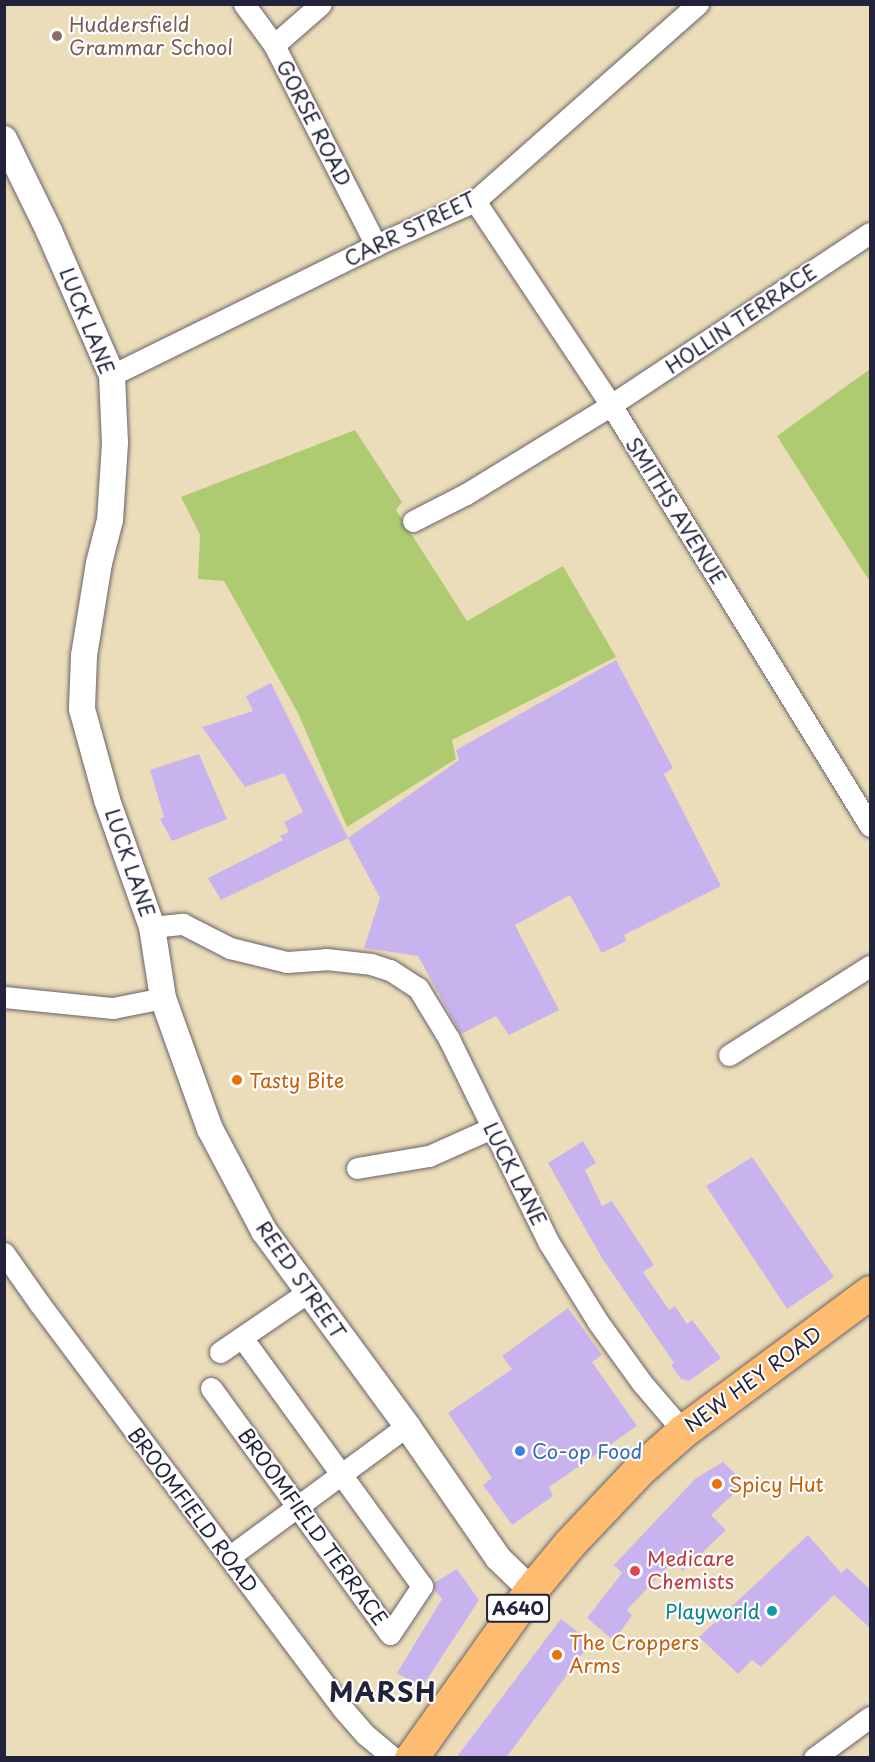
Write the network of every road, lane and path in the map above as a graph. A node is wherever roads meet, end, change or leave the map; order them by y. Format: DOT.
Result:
graph roads {
  1 [pos="244,4"];
  2 [pos="321,4"];
  3 [pos="698,4"];
  4 [pos="274,45"];
  5 [pos="4,139"];
  6 [pos="475,201"];
  7 [pos="870,233"];
  8 [pos="376,245"];
  9 [pos="112,375"];
  10 [pos="611,405"];
  11 [pos="413,521"];
  12 [pos="867,813"];
  13 [pos="152,927"];
  14 [pos="870,966"];
  15 [pos="4,997"];
  16 [pos="163,998"];
  17 [pos="729,1055"];
  18 [pos="492,1128"];
  19 [pos="357,1168"];
  20 [pos="4,1253"];
  21 [pos="308,1292"];
  22 [pos="867,1303"];
  23 [pos="242,1337"];
  24 [pos="220,1352"];
  25 [pos="211,1388"];
  26 [pos="407,1426"];
  27 [pos="683,1431"];
  28 [pos="341,1474"];
  29 [pos="297,1507"];
  30 [pos="229,1557"];
  31 [pos="531,1590"];
  32 [pos="870,1718"];
  33 [pos="393,1758"];
  34 [pos="411,1758"];
  35 [pos="814,1758"];
  1 -- 4 [label="street, GORSE ROAD"];
  2 -- 4 [label="street"];
  3 -- 6 [label="street, CARR STREET"];
  4 -- 8 [label="street, GORSE ROAD"];
  5 -- 9 [label="street, LUCK LANE"];
  6 -- 8 [label="street, CARR STREET"];
  6 -- 10 [label="street, SMITHS AVENUE"];
  7 -- 10 [label="street, HOLLIN TERRACE"];
  8 -- 9 [label="street, CARR STREET"];
  9 -- 13 [label="street, LUCK LANE"];
  10 -- 11 [label="street, HOLLIN TERRACE"];
  10 -- 12 [label="street, SMITHS AVENUE"];
  13 -- 16 [label="street, REED STREET"];
  13 -- 18 [label="street, LUCK LANE"];
  14 -- 17 [label="street"];
  15 -- 16 [label="street"];
  16 -- 21 [label="street, REED STREET"];
  18 -- 19 [label="street"];
  18 -- 27 [label="street, LUCK LANE"];
  20 -- 30 [label="street, BROOMFIELD ROAD"];
  21 -- 23 [label="street"];
  21 -- 26 [label="street, REED STREET"];
  22 -- 27 [label="highway, NEW HEY ROAD / A640"];
  23 -- 24 [label="street"];
  23 -- 28 [label="street, BROOMFIELD TERRACE"];
  25 -- 29 [label="street, BROOMFIELD TERRACE"];
  26 -- 28 [label="street"];
  26 -- 31 [label="street, REED STREET"];
  27 -- 31 [label="highway, NEW HEY ROAD / A640"];
  28 -- 29 [label="street"];
  28 -- 29 [label="street, BROOMFIELD TERRACE"];
  29 -- 30 [label="street"];
  30 -- 33 [label="street, BROOMFIELD ROAD"];
  31 -- 34 [label="highway, A640"];
  32 -- 35 [label="street"];
}
